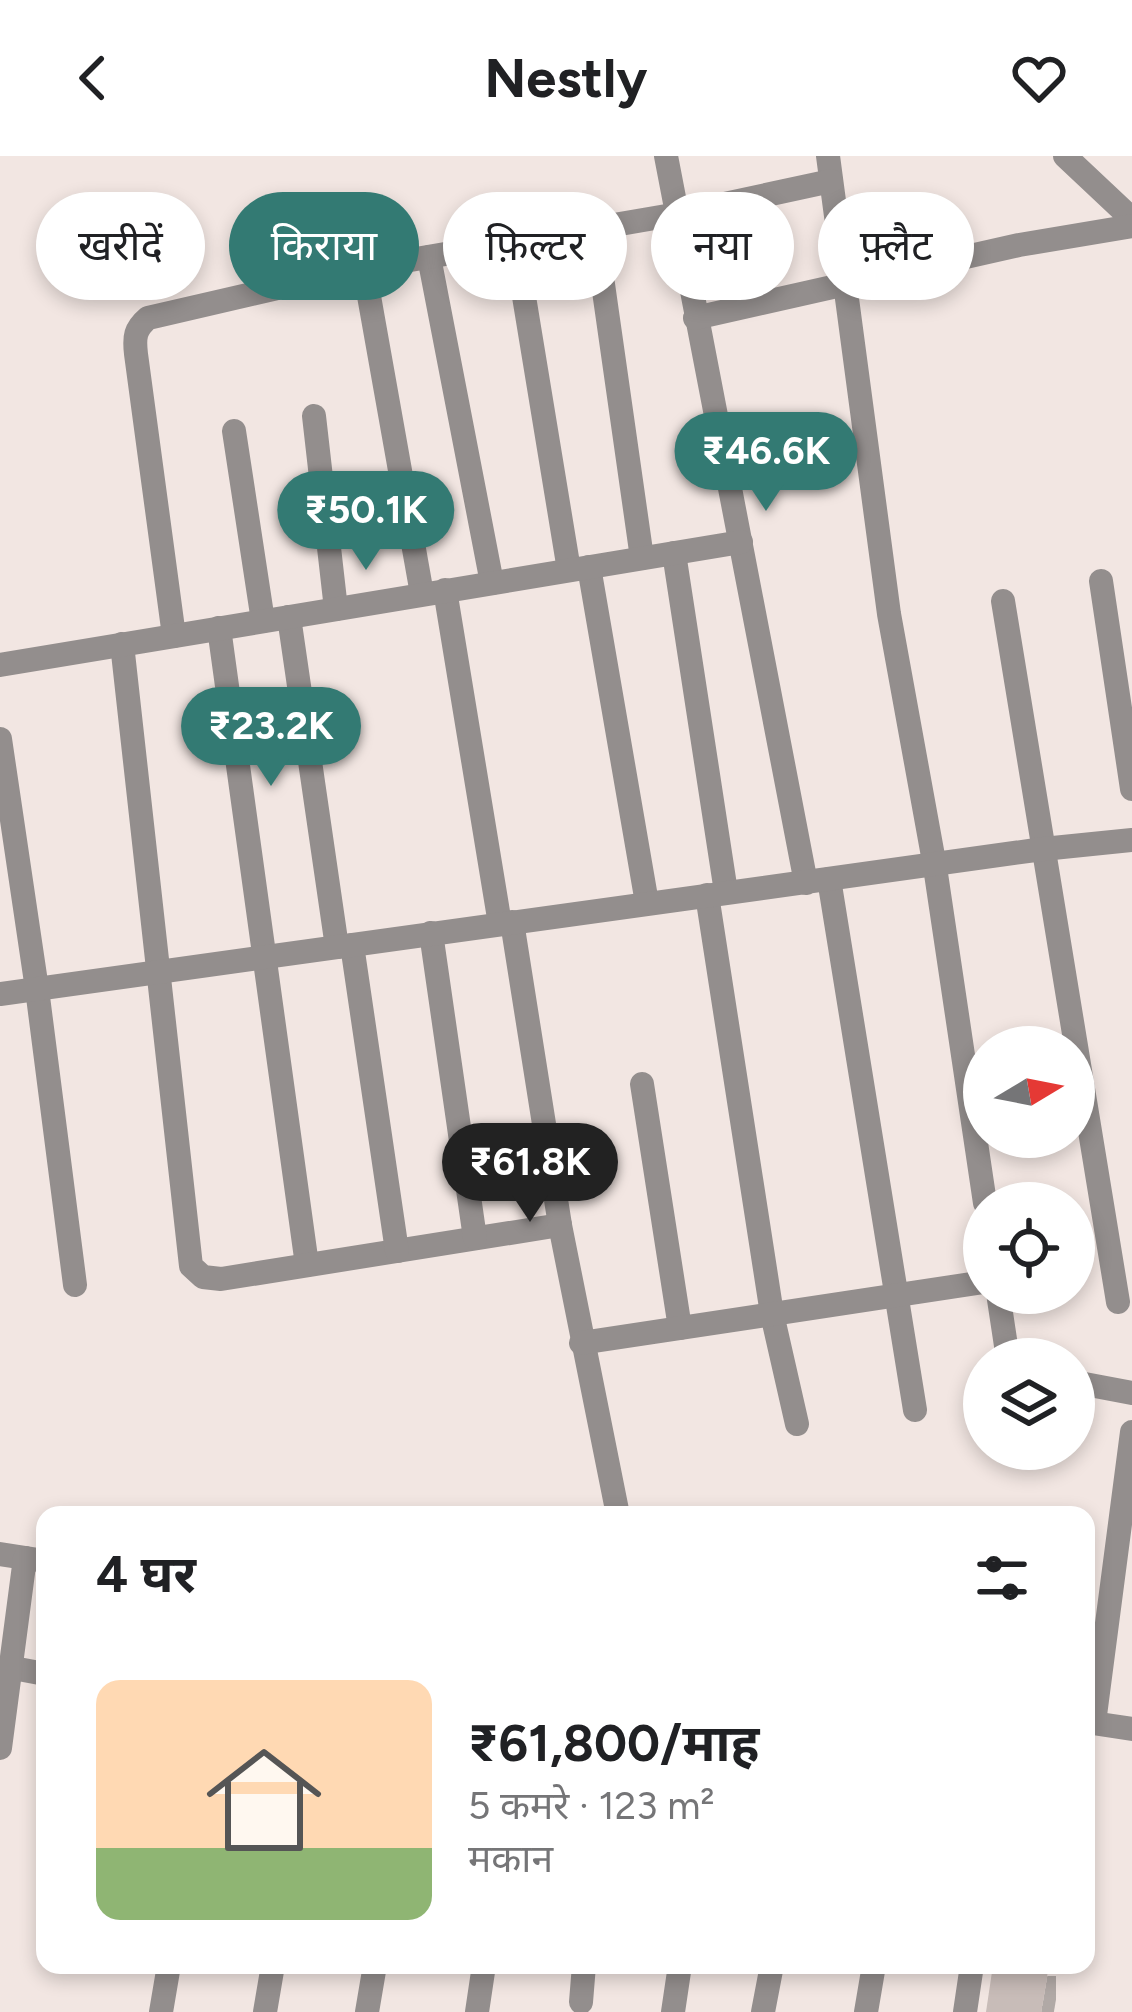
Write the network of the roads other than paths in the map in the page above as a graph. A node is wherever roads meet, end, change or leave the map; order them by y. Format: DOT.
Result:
graph roads {
  1 [pos="666,156"];
  2 [pos="1065,156"];
  3 [pos="829,168"];
  4 [pos="673,192"];
  5 [pos="750,192"];
  6 [pos="1132,222"];
  7 [pos="443,255"];
  8 [pos="974,256"];
  9 [pos="429,257"];
  10 [pos="419,259"];
  11 [pos="818,292"];
  12 [pos="229,299"];
  13 [pos="371,300"];
  14 [pos="526,300"];
  15 [pos="606,300"];
  16 [pos="692,300"];
  17 [pos="846,300"];
  18 [pos="695,318"];
  19 [pos="314,416"];
  20 [pos="234,431"];
  21 [pos="741,542"];
  22 [pos="674,553"];
  23 [pos="642,558"];
  24 [pos="579,568"];
  25 [pos="1101,581"];
  26 [pos="492,583"];
  27 [pos="434,592"];
  28 [pos="1003,601"];
  29 [pos="337,609"];
  30 [pos="289,616"];
  31 [pos="262,621"];
  32 [pos="219,628"];
  33 [pos="174,636"];
  34 [pos="122,644"];
  35 [pos="0,664"];
  36 [pos="0,739"];
  37 [pos="1132,789"];
  38 [pos="1132,840"];
  39 [pos="1043,849"];
  40 [pos="935,867"];
  41 [pos="818,881"];
  42 [pos="716,894"];
  43 [pos="647,903"];
  44 [pos="506,923"];
  45 [pos="431,933"];
  46 [pos="345,946"];
  47 [pos="264,957"];
  48 [pos="160,972"];
  49 [pos="38,989"];
  50 [pos="0,994"];
  51 [pos="643,1084"];
  52 [pos="982,1182"];
  53 [pos="560,1226"];
  54 [pos="475,1238"];
  55 [pos="397,1251"];
  56 [pos="307,1264"];
  57 [pos="75,1285"];
  58 [pos="963,1285"];
  59 [pos="894,1296"];
  60 [pos="1118,1302"];
  61 [pos="772,1314"];
  62 [pos="680,1328"];
  63 [pos="581,1343"];
  64 [pos="1095,1386"];
  65 [pos="1132,1393"];
  66 [pos="915,1410"];
  67 [pos="797,1424"];
  68 [pos="1132,1432"];
  69 [pos="616,1506"];
  70 [pos="23,1558"];
  71 [pos="13,1668"];
  72 [pos="36,1672"];
  73 [pos="1095,1688"];
  74 [pos="1095,1724"];
  75 [pos="1132,1729"];
  76 [pos="0,1748"];
  77 [pos="167,1974"];
  78 [pos="271,1974"];
  79 [pos="373,1974"];
  80 [pos="483,1974"];
  81 [pos="583,1974"];
  82 [pos="679,1974"];
  83 [pos="770,1974"];
  84 [pos="872,1974"];
  85 [pos="971,1974"];
  86 [pos="580,2002"];
  87 [pos="161,2012"];
  88 [pos="265,2012"];
  89 [pos="367,2012"];
  90 [pos="477,2012"];
  91 [pos="673,2012"];
  92 [pos="763,2012"];
  93 [pos="866,2012"];
  94 [pos="965,2012"];
  1 -- 4 [label="street"];
  2 -- 6 [label="street"];
  3 -- 5 [label="street"];
  6 -- 8 [label="street"];
  7 -- 9 [label="street"];
  9 -- 10 [label="street"];
  9 -- 26 [label="street"];
  11 -- 18 [label="street"];
  12 -- 33 [label="street"];
  13 -- 27 [label="street"];
  14 -- 24 [label="street"];
  15 -- 23 [label="street"];
  16 -- 18 [label="street"];
  17 -- 40 [label="street"];
  18 -- 21 [label="street"];
  19 -- 29 [label="street"];
  20 -- 31 [label="street"];
  21 -- 22 [label="street"];
  21 -- 41 [label="street"];
  22 -- 23 [label="street"];
  22 -- 42 [label="street"];
  23 -- 24 [label="street"];
  24 -- 26 [label="street"];
  24 -- 43 [label="street"];
  25 -- 37 [label="street"];
  26 -- 27 [label="street"];
  27 -- 29 [label="street"];
  27 -- 44 [label="street"];
  28 -- 39 [label="street"];
  29 -- 30 [label="street"];
  30 -- 31 [label="street"];
  30 -- 46 [label="street"];
  31 -- 32 [label="street"];
  32 -- 33 [label="street"];
  32 -- 47 [label="street"];
  33 -- 34 [label="street"];
  34 -- 35 [label="street"];
  34 -- 48 [label="street"];
  36 -- 49 [label="street"];
  38 -- 39 [label="street"];
  39 -- 40 [label="street"];
  39 -- 60 [label="street"];
  40 -- 41 [label="street"];
  40 -- 52 [label="street"];
  41 -- 42 [label="street"];
  41 -- 59 [label="street"];
  42 -- 43 [label="street"];
  42 -- 61 [label="street"];
  43 -- 44 [label="street"];
  44 -- 45 [label="street"];
  44 -- 53 [label="street"];
  45 -- 46 [label="street"];
  45 -- 54 [label="street"];
  46 -- 47 [label="street"];
  46 -- 55 [label="street"];
  47 -- 48 [label="street"];
  47 -- 56 [label="street"];
  48 -- 49 [label="street"];
  48 -- 56 [label="street"];
  49 -- 50 [label="street"];
  49 -- 57 [label="street"];
  51 -- 62 [label="street"];
  53 -- 54 [label="street"];
  53 -- 63 [label="street"];
  54 -- 55 [label="street"];
  55 -- 56 [label="street"];
  58 -- 59 [label="street"];
  59 -- 61 [label="street"];
  59 -- 66 [label="street"];
  61 -- 62 [label="street"];
  61 -- 67 [label="street"];
  62 -- 63 [label="street"];
  63 -- 69 [label="street"];
  64 -- 65 [label="street"];
  68 -- 73 [label="street"];
  70 -- 71 [label="street"];
  71 -- 72 [label="street"];
  71 -- 76 [label="street"];
  74 -- 75 [label="street"];
  77 -- 87 [label="street"];
  78 -- 88 [label="street"];
  79 -- 89 [label="street"];
  80 -- 90 [label="street"];
  81 -- 86 [label="street"];
  82 -- 91 [label="street"];
  83 -- 92 [label="street"];
  84 -- 93 [label="street"];
  85 -- 94 [label="street"];
}
